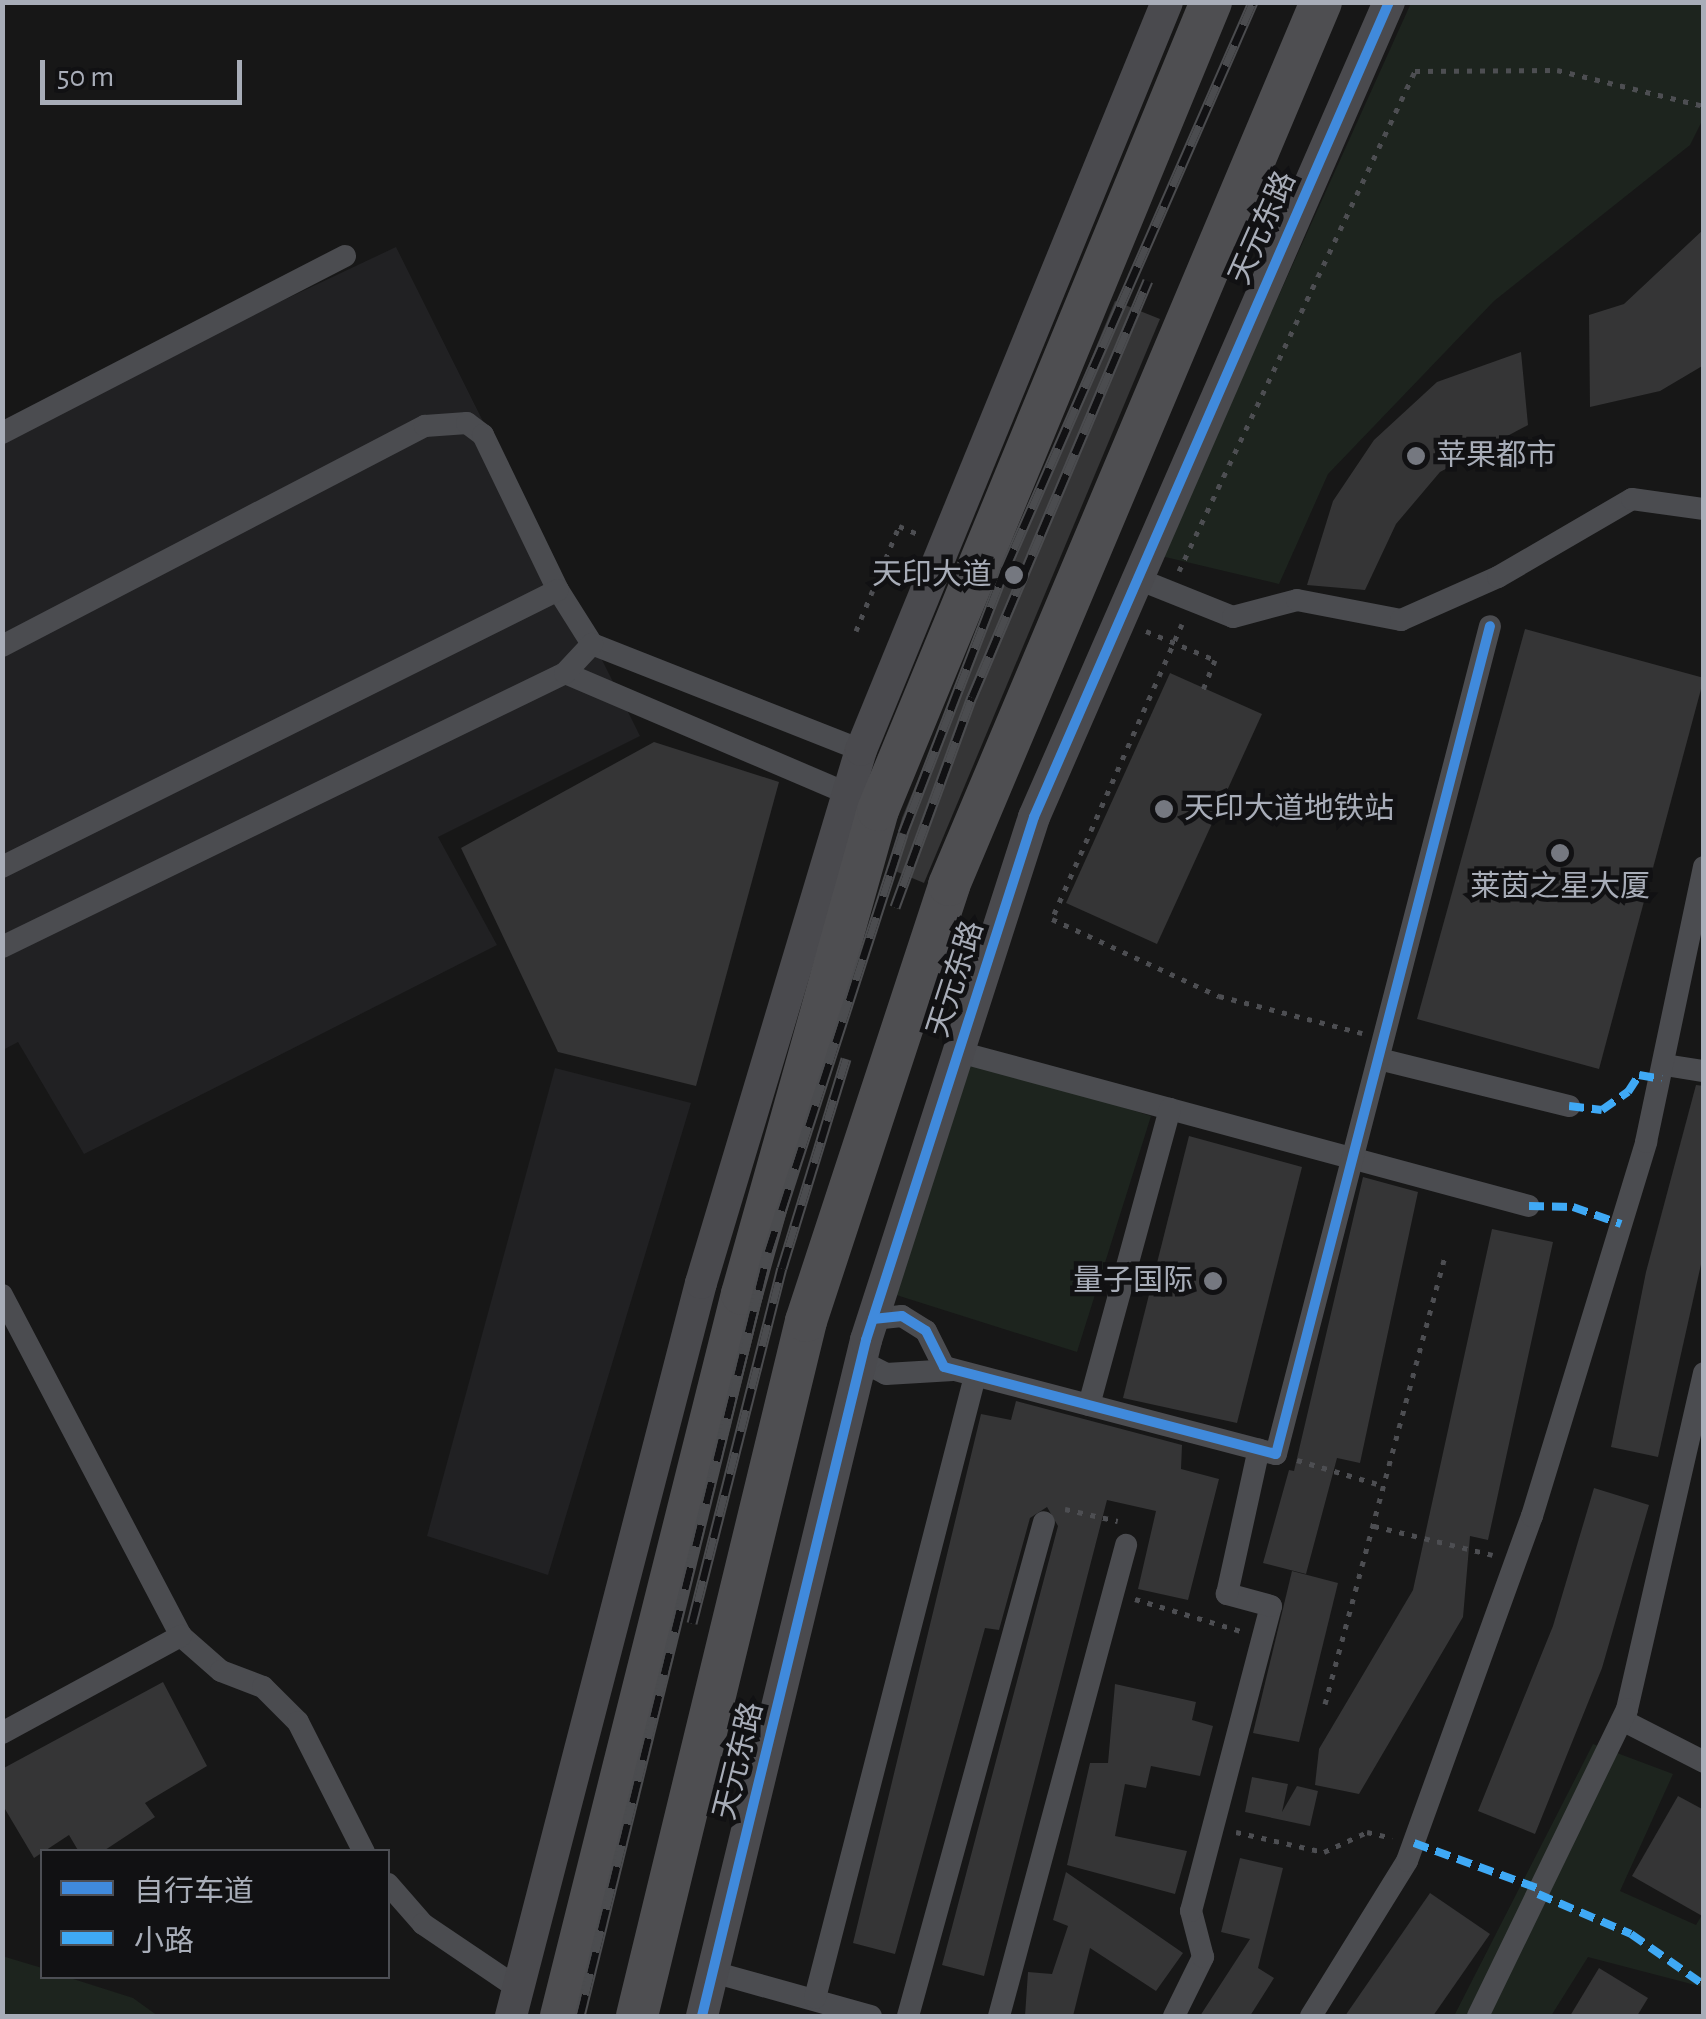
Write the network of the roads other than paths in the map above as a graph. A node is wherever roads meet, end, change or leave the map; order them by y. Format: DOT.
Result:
graph roads {
  1 [pos="1166,2"];
  2 [pos="1211,2"];
  3 [pos="1321,2"];
  4 [pos="1389,2"];
  5 [pos="345,256"];
  6 [pos="2,433"];
  7 [pos="1704,509"];
  8 [pos="1138,579"];
  9 [pos="558,590"];
  10 [pos="1490,626"];
  11 [pos="592,644"];
  12 [pos="2,646"];
  13 [pos="565,673"];
  14 [pos="861,750"];
  15 [pos="848,794"];
  16 [pos="2,866"];
  17 [pos="1704,867"];
  18 [pos="2,947"];
  19 [pos="1381,1048"];
  20 [pos="959,1052"];
  21 [pos="1665,1065"];
  22 [pos="1704,1070"];
  23 [pos="1569,1106"];
  24 [pos="1170,1109"];
  25 [pos="1353,1158"];
  26 [pos="1529,1206"];
  27 [pos="2,1295"];
  28 [pos="874,1319"];
  29 [pos="861,1361"];
  30 [pos="964,1373"];
  31 [pos="1704,1374"];
  32 [pos="1090,1405"];
  33 [pos="1268,1452"];
  34 [pos="1044,1522"];
  35 [pos="1126,1545"];
  36 [pos="180,1636"];
  37 [pos="1627,1708"];
  38 [pos="2,1732"];
  39 [pos="1703,1760"];
  40 [pos="362,1849"];
  41 [pos="390,1886"];
  42 [pos="713,1972"];
  43 [pos="816,1998"];
  44 [pos="515,2002"];
  45 [pos="876,2015"];
  46 [pos="561,2016"];
  47 [pos="638,2016"];
  48 [pos="702,2016"];
  49 [pos="908,2016"];
  50 [pos="999,2016"];
  51 [pos="1174,2016"];
  52 [pos="1310,2016"];
  53 [pos="1478,2016"];
  1 -- 14 [label="street"];
  2 -- 46 [label="highway"];
  3 -- 47 [label="highway, 天元东路"];
  4 -- 8 [label="street, 天元东路"];
  5 -- 6 [label="street"];
  7 -- 8 [label="street"];
  8 -- 20 [label="street, 天元东路"];
  9 -- 11 [label="street"];
  9 -- 12 [label="street"];
  9 -- 16 [label="street"];
  10 -- 19 [label="street"];
  11 -- 13 [label="street"];
  11 -- 14 [label="street"];
  13 -- 15 [label="street"];
  13 -- 18 [label="street"];
  14 -- 15 [label="street"];
  15 -- 44 [label="street"];
  17 -- 21 [label="street"];
  19 -- 23 [label="street"];
  19 -- 25 [label="street"];
  20 -- 24 [label="street"];
  20 -- 28 [label="street, 天元东路"];
  21 -- 22 [label="street"];
  21 -- 52 [label="street"];
  24 -- 25 [label="street"];
  24 -- 32 [label="street"];
  25 -- 26 [label="street"];
  25 -- 33 [label="street"];
  27 -- 36 [label="street"];
  28 -- 29 [label="street, 天元东路"];
  28 -- 30 [label="street"];
  29 -- 30 [label="street"];
  29 -- 42 [label="street, 天元东路"];
  30 -- 32 [label="street"];
  30 -- 43 [label="street"];
  31 -- 37 [label="street"];
  32 -- 33 [label="street"];
  33 -- 51 [label="street"];
  34 -- 49 [label="street"];
  35 -- 50 [label="street"];
  36 -- 38 [label="street"];
  36 -- 40 [label="street"];
  37 -- 39 [label="street"];
  37 -- 53 [label="street"];
  41 -- 44 [label="street"];
  42 -- 43 [label="street"];
  42 -- 48 [label="street, 天元东路"];
  43 -- 45 [label="street"];
}
